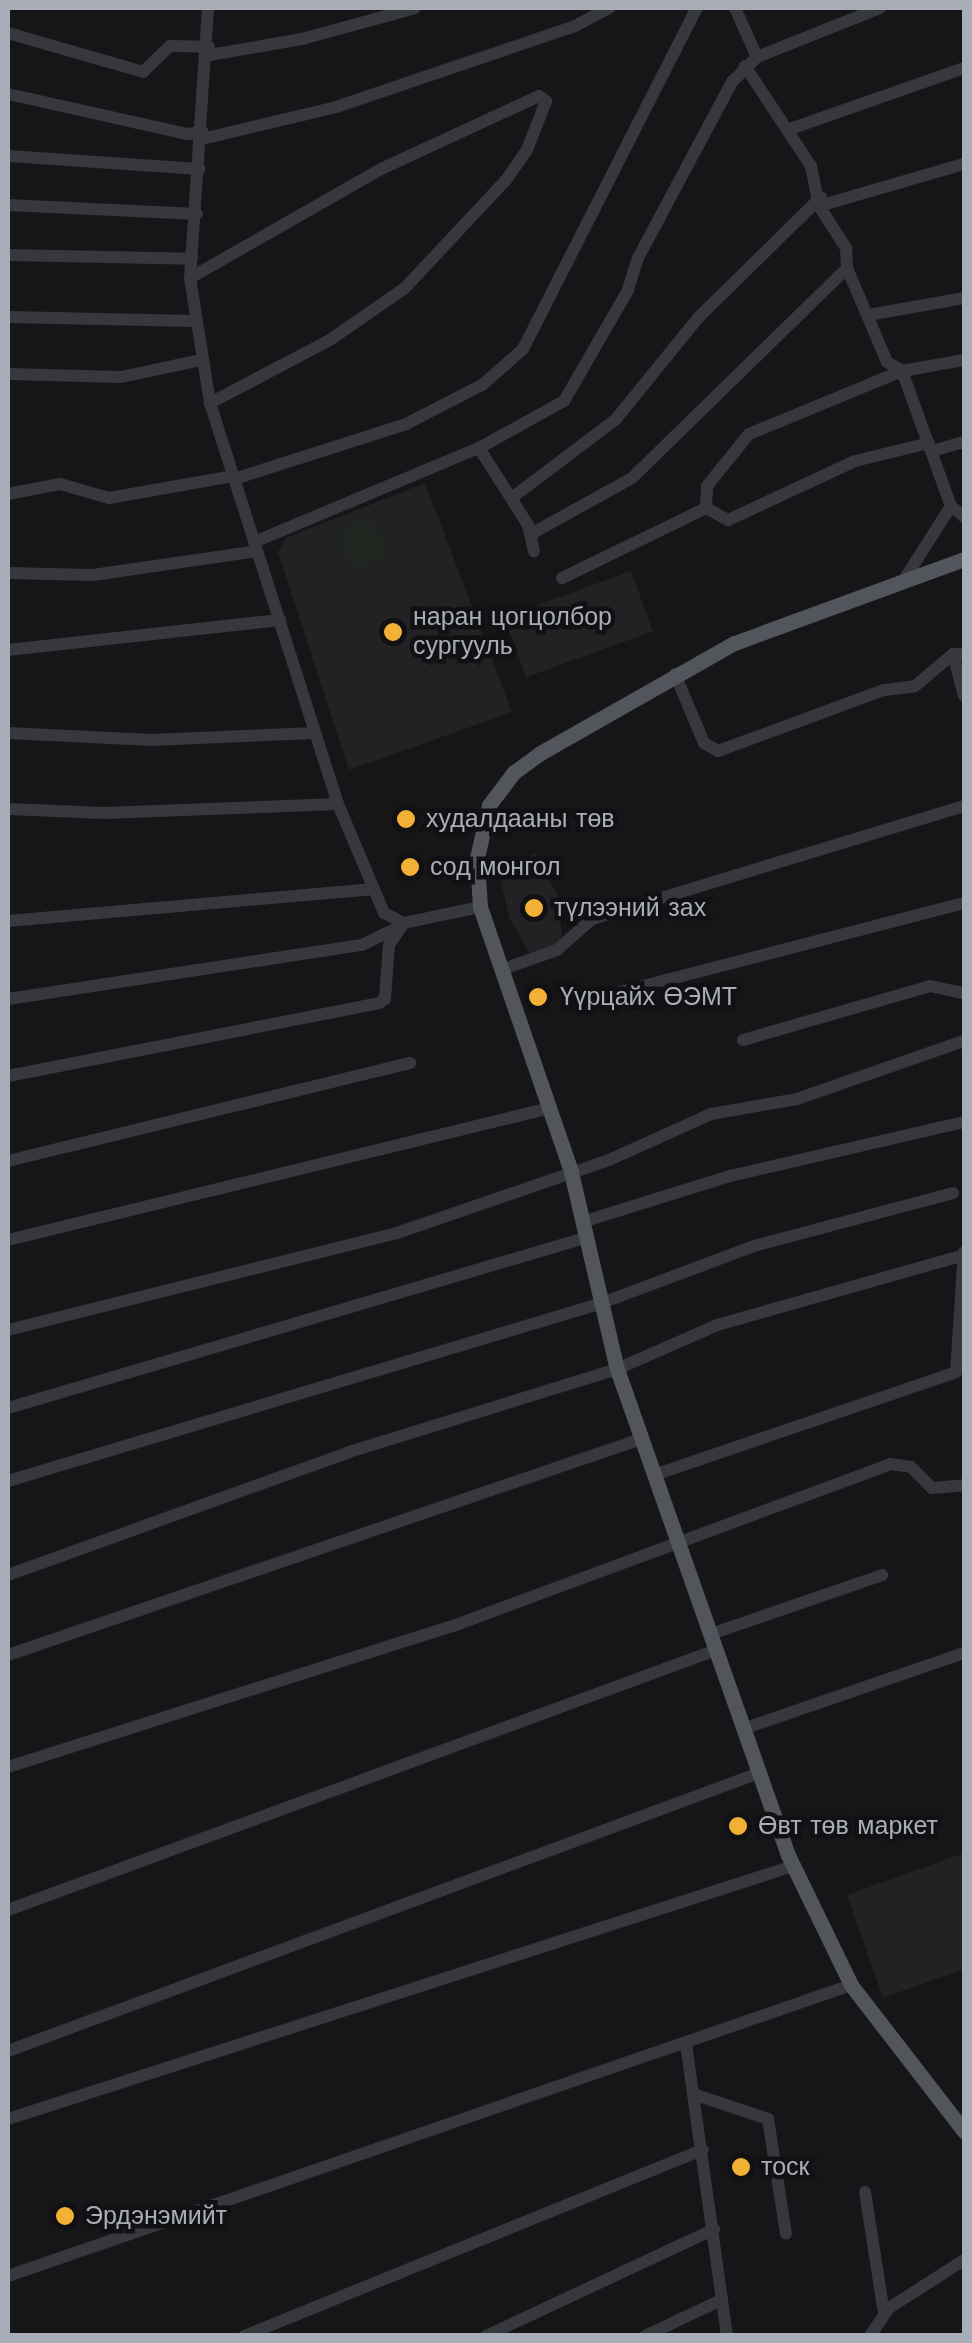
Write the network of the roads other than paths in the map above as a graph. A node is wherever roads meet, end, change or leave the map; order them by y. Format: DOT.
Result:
graph roads {
  1 [pos="208,8"];
  2 [pos="414,8"];
  3 [pos="609,8"];
  4 [pos="698,8"];
  5 [pos="736,8"];
  6 [pos="880,8"];
  7 [pos="8,33"];
  8 [pos="210,51"];
  9 [pos="758,56"];
  10 [pos="745,66"];
  11 [pos="964,68"];
  12 [pos="8,94"];
  13 [pos="790,128"];
  14 [pos="203,135"];
  15 [pos="8,156"];
  16 [pos="964,164"];
  17 [pos="200,169"];
  18 [pos="820,201"];
  19 [pos="8,205"];
  20 [pos="197,214"];
  21 [pos="8,255"];
  22 [pos="192,259"];
  23 [pos="847,268"];
  24 [pos="190,278"];
  25 [pos="964,298"];
  26 [pos="868,315"];
  27 [pos="8,318"];
  28 [pos="194,320"];
  29 [pos="200,360"];
  30 [pos="964,360"];
  31 [pos="902,371"];
  32 [pos="8,374"];
  33 [pos="210,403"];
  34 [pos="964,442"];
  35 [pos="931,447"];
  36 [pos="479,448"];
  37 [pos="234,477"];
  38 [pos="8,494"];
  39 [pos="513,497"];
  40 [pos="951,506"];
  41 [pos="706,508"];
  42 [pos="964,517"];
  43 [pos="530,534"];
  44 [pos="256,547"];
  45 [pos="534,551"];
  46 [pos="964,559"];
  47 [pos="8,573"];
  48 [pos="562,578"];
  49 [pos="904,580"];
  50 [pos="280,620"];
  51 [pos="8,650"];
  52 [pos="958,654"];
  53 [pos="674,674"];
  54 [pos="964,696"];
  55 [pos="8,733"];
  56 [pos="315,733"];
  57 [pos="338,804"];
  58 [pos="964,806"];
  59 [pos="8,809"];
  60 [pos="372,888"];
  61 [pos="964,903"];
  62 [pos="480,907"];
  63 [pos="8,922"];
  64 [pos="404,923"];
  65 [pos="502,970"];
  66 [pos="620,992"];
  67 [pos="964,994"];
  68 [pos="8,999"];
  69 [pos="743,1040"];
  70 [pos="964,1041"];
  71 [pos="410,1062"];
  72 [pos="8,1076"];
  73 [pos="550,1108"];
  74 [pos="964,1122"];
  75 [pos="8,1161"];
  76 [pos="570,1172"];
  77 [pos="954,1193"];
  78 [pos="583,1230"];
  79 [pos="8,1240"];
  80 [pos="964,1253"];
  81 [pos="964,1271"];
  82 [pos="599,1304"];
  83 [pos="8,1330"];
  84 [pos="617,1369"];
  85 [pos="961,1371"];
  86 [pos="8,1408"];
  87 [pos="641,1439"];
  88 [pos="654,1475"];
  89 [pos="8,1481"];
  90 [pos="964,1486"];
  91 [pos="678,1544"];
  92 [pos="8,1575"];
  93 [pos="882,1576"];
  94 [pos="714,1642"];
  95 [pos="964,1652"];
  96 [pos="8,1655"];
  97 [pos="743,1729"];
  98 [pos="8,1767"];
  99 [pos="759,1773"];
  100 [pos="793,1866"];
  101 [pos="8,1910"];
  102 [pos="851,1985"];
  103 [pos="686,2044"];
  104 [pos="8,2051"];
  105 [pos="696,2095"];
  106 [pos="8,2119"];
  107 [pos="964,2131"];
  108 [pos="703,2150"];
  109 [pos="865,2192"];
  110 [pos="714,2229"];
  111 [pos="786,2234"];
  112 [pos="964,2260"];
  113 [pos="8,2276"];
  114 [pos="721,2300"];
  115 [pos="884,2314"];
  116 [pos="244,2336"];
  117 [pos="486,2336"];
  118 [pos="645,2336"];
  119 [pos="727,2336"];
  120 [pos="870,2336"];
  1 -- 8 [label="street"];
  2 -- 8 [label="street"];
  3 -- 14 [label="street"];
  4 -- 37 [label="street"];
  5 -- 9 [label="street"];
  6 -- 9 [label="street"];
  7 -- 8 [label="street"];
  8 -- 14 [label="street"];
  9 -- 10 [label="street"];
  10 -- 13 [label="street"];
  10 -- 36 [label="street"];
  11 -- 13 [label="street"];
  12 -- 14 [label="street"];
  13 -- 18 [label="street"];
  14 -- 17 [label="street"];
  15 -- 17 [label="street"];
  16 -- 18 [label="street"];
  17 -- 20 [label="street"];
  18 -- 23 [label="street"];
  18 -- 39 [label="street"];
  19 -- 20 [label="street"];
  20 -- 22 [label="street"];
  21 -- 22 [label="street"];
  22 -- 24 [label="street"];
  23 -- 26 [label="street"];
  23 -- 43 [label="street"];
  24 -- 28 [label="street"];
  24 -- 33 [label="street"];
  25 -- 26 [label="street"];
  26 -- 31 [label="street"];
  27 -- 28 [label="street"];
  28 -- 29 [label="street"];
  29 -- 32 [label="street"];
  29 -- 33 [label="street"];
  30 -- 31 [label="street"];
  31 -- 35 [label="street"];
  31 -- 41 [label="street"];
  33 -- 37 [label="street"];
  34 -- 35 [label="street"];
  35 -- 40 [label="street"];
  35 -- 41 [label="street"];
  36 -- 39 [label="street"];
  36 -- 44 [label="street"];
  37 -- 38 [label="street"];
  37 -- 44 [label="street"];
  39 -- 43 [label="street"];
  40 -- 42 [label="street"];
  40 -- 49 [label="street"];
  41 -- 48 [label="street"];
  43 -- 45 [label="street"];
  44 -- 47 [label="street"];
  44 -- 50 [label="street"];
  46 -- 49 [label="main road"];
  49 -- 53 [label="main road"];
  50 -- 51 [label="street"];
  50 -- 56 [label="street"];
  52 -- 53 [label="street"];
  52 -- 54 [label="street"];
  53 -- 62 [label="main road"];
  55 -- 56 [label="street"];
  56 -- 57 [label="street"];
  57 -- 59 [label="street"];
  57 -- 60 [label="street"];
  58 -- 65 [label="street"];
  60 -- 63 [label="street"];
  60 -- 64 [label="street"];
  61 -- 66 [label="street"];
  62 -- 64 [label="street"];
  62 -- 65 [label="main road"];
  64 -- 68 [label="street"];
  64 -- 72 [label="street"];
  65 -- 73 [label="main road"];
  67 -- 69 [label="street"];
  70 -- 76 [label="street"];
  71 -- 75 [label="street"];
  73 -- 76 [label="main road"];
  73 -- 79 [label="street"];
  74 -- 78 [label="street"];
  76 -- 78 [label="main road"];
  76 -- 83 [label="street"];
  77 -- 82 [label="street"];
  78 -- 82 [label="main road"];
  78 -- 86 [label="street"];
  80 -- 81 [label="street"];
  80 -- 84 [label="street"];
  81 -- 85 [label="street"];
  82 -- 84 [label="main road"];
  82 -- 89 [label="street"];
  84 -- 87 [label="main road"];
  84 -- 92 [label="street"];
  85 -- 88 [label="street"];
  87 -- 88 [label="main road"];
  87 -- 96 [label="street"];
  88 -- 91 [label="main road"];
  90 -- 91 [label="street"];
  91 -- 94 [label="main road"];
  91 -- 98 [label="street"];
  93 -- 94 [label="street"];
  94 -- 97 [label="main road"];
  94 -- 101 [label="street"];
  95 -- 97 [label="street"];
  97 -- 99 [label="main road"];
  99 -- 100 [label="main road"];
  99 -- 104 [label="street"];
  100 -- 102 [label="main road"];
  100 -- 106 [label="street"];
  102 -- 103 [label="street"];
  102 -- 107 [label="main road"];
  103 -- 105 [label="street"];
  103 -- 113 [label="street"];
  105 -- 108 [label="street"];
  105 -- 111 [label="street"];
  108 -- 110 [label="street"];
  108 -- 116 [label="street"];
  109 -- 115 [label="street"];
  110 -- 114 [label="street"];
  110 -- 117 [label="street"];
  112 -- 115 [label="street"];
  114 -- 118 [label="street"];
  114 -- 119 [label="street"];
  115 -- 120 [label="street"];
}
